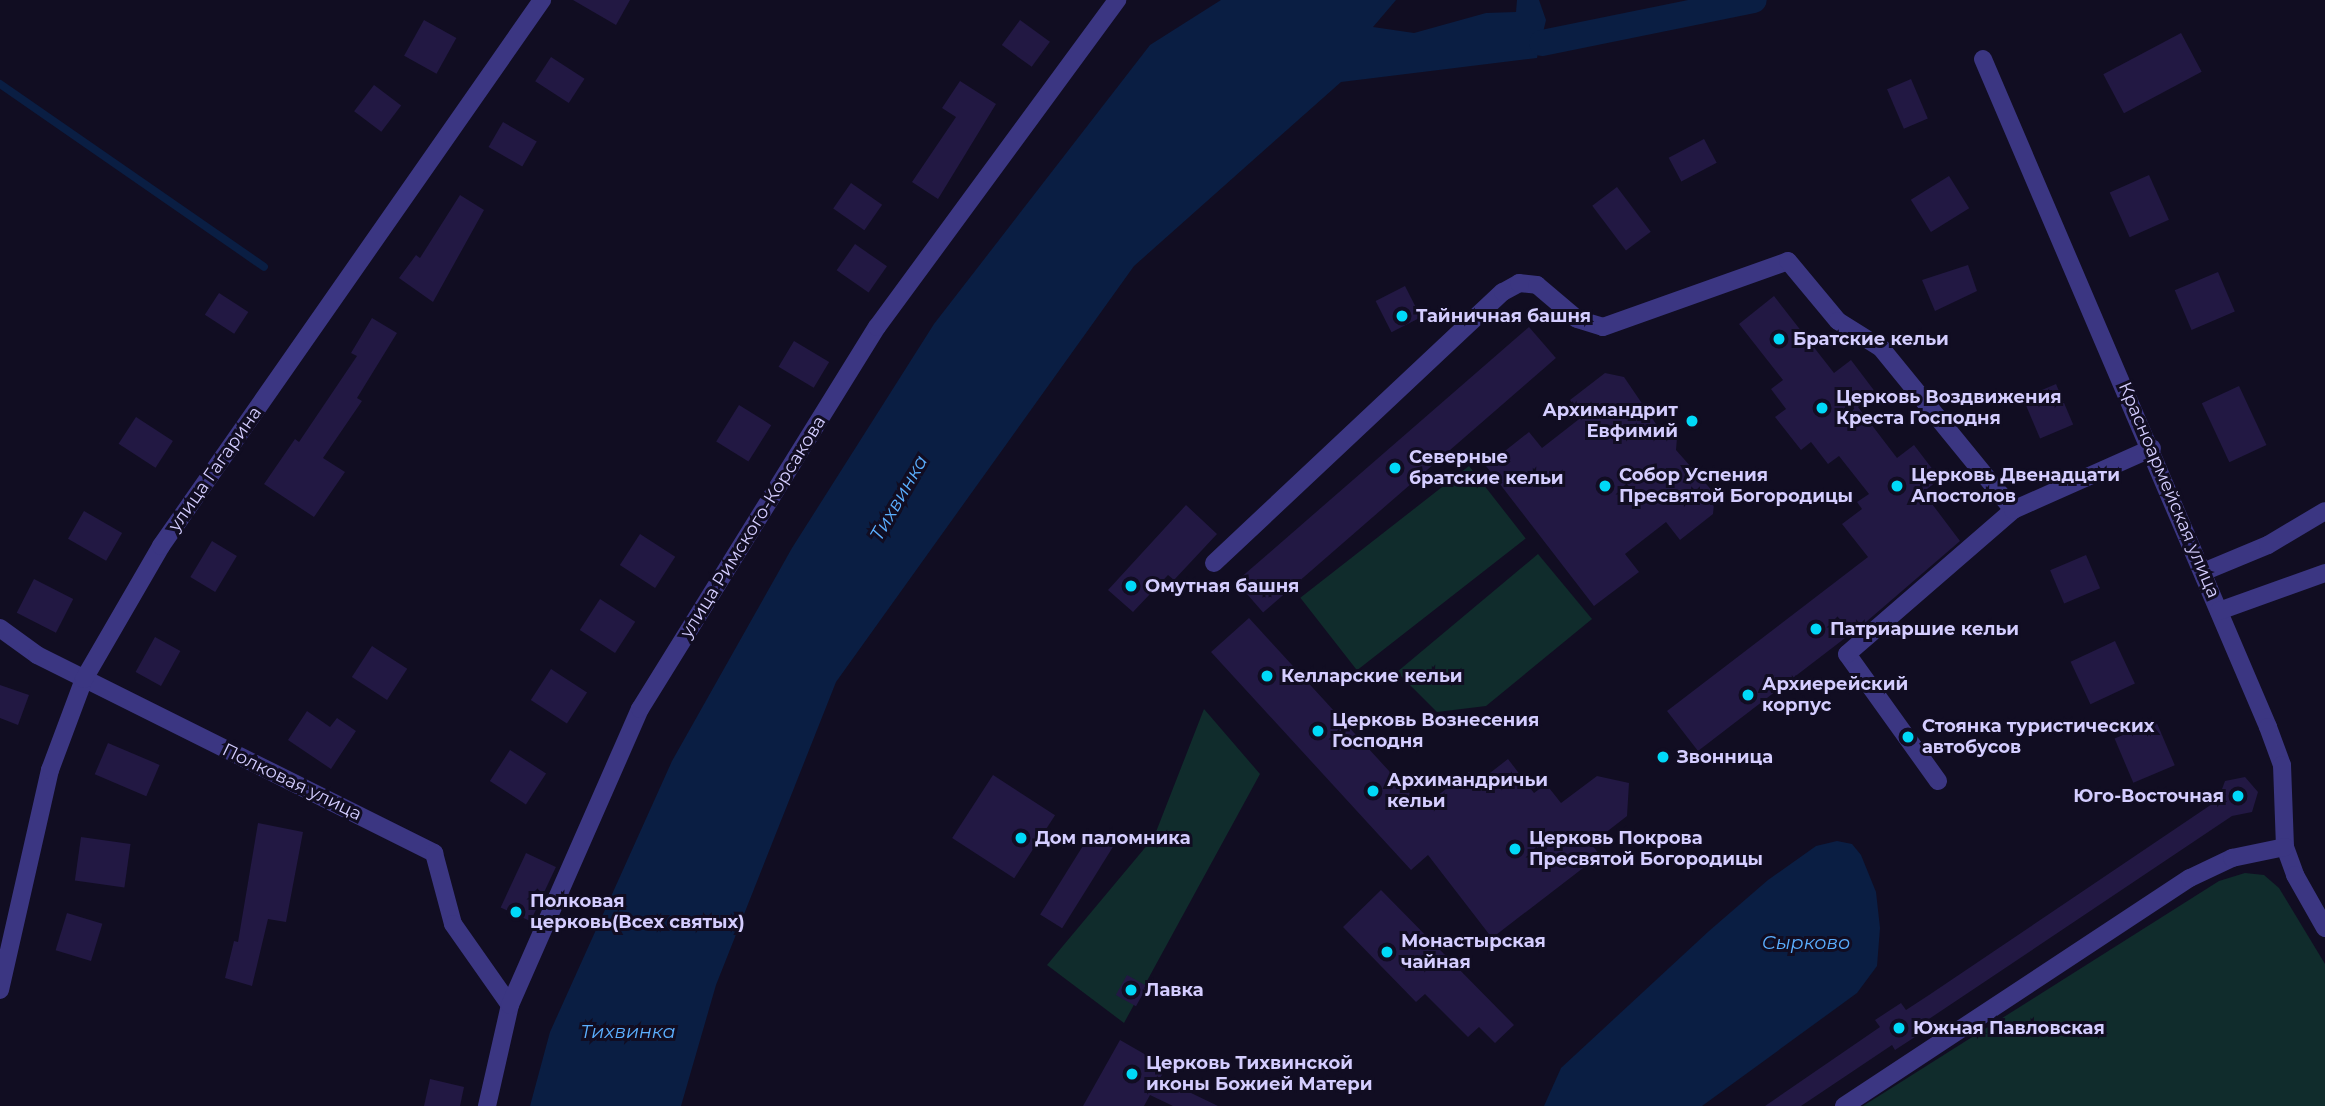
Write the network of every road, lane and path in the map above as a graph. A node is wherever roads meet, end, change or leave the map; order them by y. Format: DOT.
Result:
graph roads {
  1 [pos="542,0"];
  2 [pos="1117,0"];
  3 [pos="1983,59"];
  4 [pos="2151,448"];
  5 [pos="2013,510"];
  6 [pos="2325,511"];
  7 [pos="1214,563"];
  8 [pos="2203,572"];
  9 [pos="2325,573"];
  10 [pos="2219,611"];
  11 [pos="0,628"];
  12 [pos="84,679"];
  13 [pos="1938,781"];
  14 [pos="2285,847"];
  15 [pos="2325,928"];
  16 [pos="0,990"];
  17 [pos="510,1005"];
  18 [pos="488,1106"];
  19 [pos="1844,1106"];
  1 -- 12 [label="street, улица Гагарина"];
  2 -- 17 [label="street, улица Римского-Корсакова"];
  3 -- 4 [label="street, Красноармейская улица"];
  4 -- 5 [label="street"];
  4 -- 8 [label="street, Красноармейская улица"];
  5 -- 7 [label="street"];
  5 -- 13 [label="street"];
  6 -- 8 [label="street"];
  8 -- 10 [label="street, Красноармейская улица"];
  9 -- 10 [label="street"];
  10 -- 14 [label="street, Красноармейская улица"];
  11 -- 12 [label="street, Полковая улица"];
  12 -- 16 [label="street, улица Гагарина"];
  12 -- 17 [label="street, Полковая улица"];
  14 -- 15 [label="street, Красноармейская улица"];
  14 -- 19 [label="street"];
  17 -- 18 [label="street, улица Римского-Корсакова"];
}
